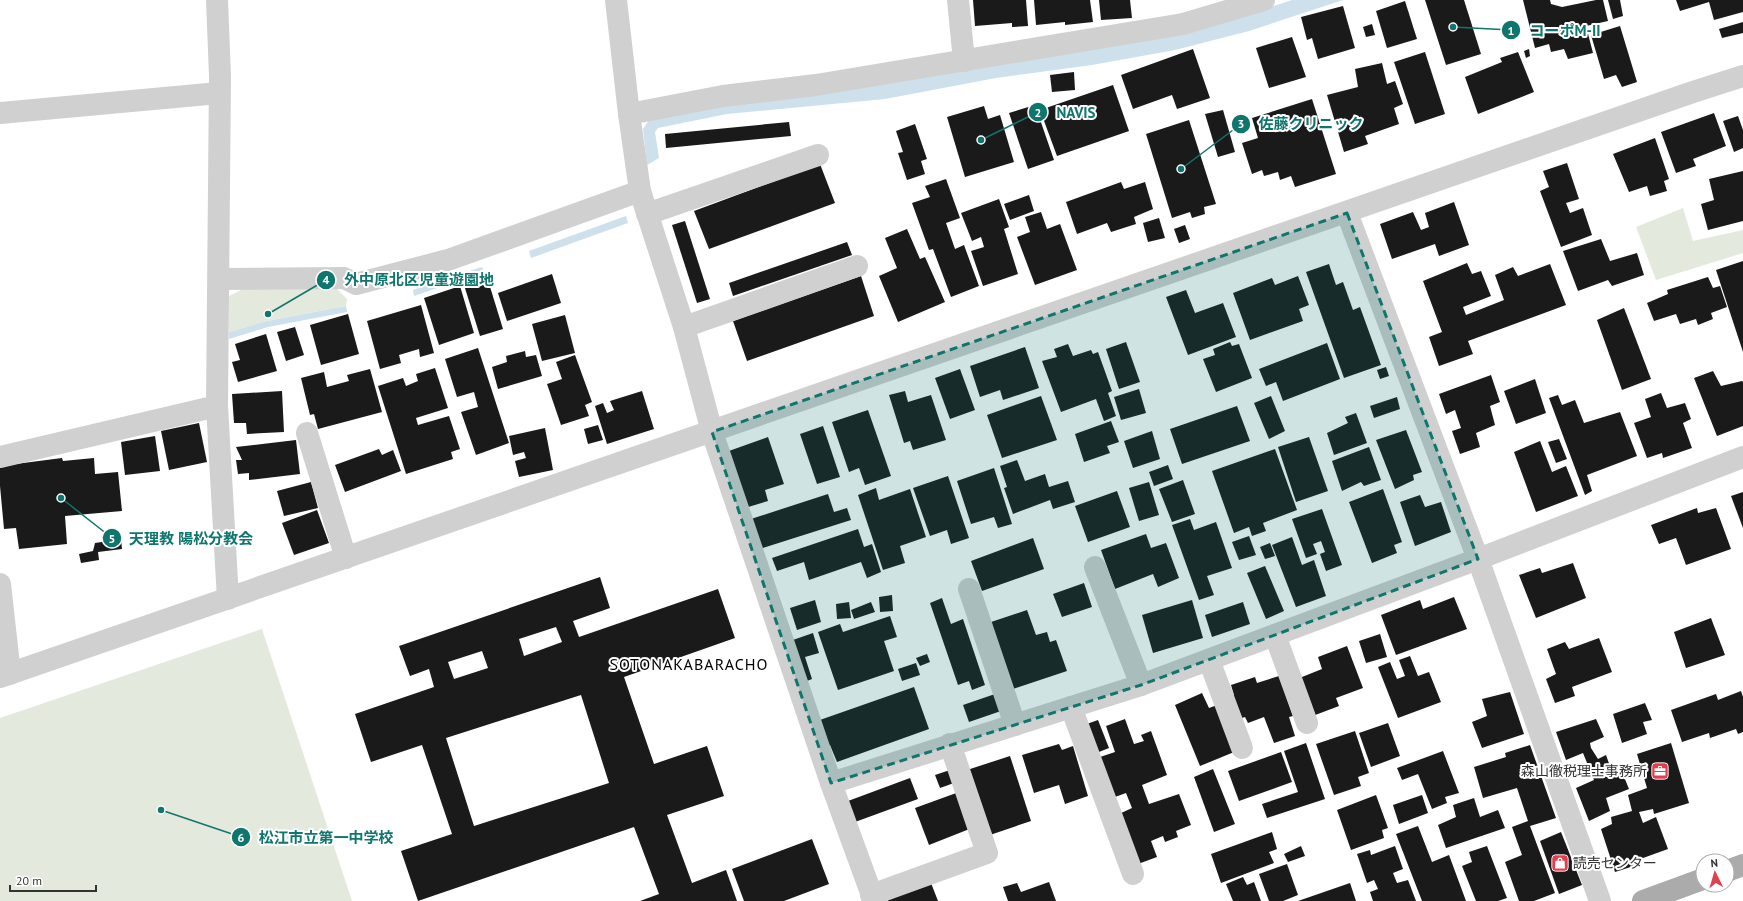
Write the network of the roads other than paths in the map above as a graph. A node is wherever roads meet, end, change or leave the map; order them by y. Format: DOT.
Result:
graph roads {
  1 [pos="217,0"];
  2 [pos="616,0"];
  3 [pos="958,0"];
  4 [pos="1264,0"];
  5 [pos="1210,8"];
  6 [pos="964,61"];
  7 [pos="1743,76"];
  8 [pos="220,93"];
  9 [pos="0,113"];
  10 [pos="629,114"];
  11 [pos="818,155"];
  12 [pos="640,191"];
  13 [pos="1347,212"];
  14 [pos="647,214"];
  15 [pos="857,266"];
  16 [pos="219,279"];
  17 [pos="684,327"];
  18 [pos="217,406"];
  19 [pos="307,432"];
  20 [pos="712,432"];
  21 [pos="0,457"];
  22 [pos="1743,457"];
  23 [pos="346,558"];
  24 [pos="1478,559"];
  25 [pos="1095,567"];
  26 [pos="0,584"];
  27 [pos="969,589"];
  28 [pos="228,599"];
  29 [pos="1275,635"];
  30 [pos="1208,660"];
  31 [pos="5,675"];
  32 [pos="1141,684"];
  33 [pos="1071,707"];
  34 [pos="1307,722"];
  35 [pos="1015,725"];
  36 [pos="950,744"];
  37 [pos="1242,748"];
  38 [pos="831,783"];
  39 [pos="1133,874"];
  40 [pos="1695,882"];
  41 [pos="872,898"];
  42 [pos="1600,901"];
  43 [pos="1643,901"];
  1 -- 8 [label="street"];
  2 -- 10 [label="street"];
  3 -- 6 [label="street"];
  4 -- 5 [label="street"];
  5 -- 6 [label="street"];
  6 -- 10 [label="street"];
  7 -- 13 [label="street"];
  8 -- 9 [label="street"];
  8 -- 16 [label="street"];
  10 -- 12 [label="street"];
  11 -- 14 [label="street"];
  12 -- 14 [label="street"];
  12 -- 16 [label="street"];
  13 -- 20 [label="street"];
  13 -- 24 [label="street"];
  14 -- 17 [label="street"];
  15 -- 17 [label="street"];
  16 -- 18 [label="street"];
  17 -- 20 [label="street"];
  18 -- 21 [label="street"];
  18 -- 28 [label="street"];
  19 -- 23 [label="street"];
  20 -- 23 [label="street"];
  20 -- 38 [label="street"];
  22 -- 24 [label="street"];
  23 -- 28 [label="street"];
  24 -- 29 [label="street"];
  24 -- 42 [label="street"];
  25 -- 32 [label="street"];
  26 -- 31 [label="street"];
  27 -- 35 [label="street"];
  28 -- 31 [label="street"];
  29 -- 30 [label="street"];
  29 -- 34 [label="street"];
  30 -- 32 [label="street"];
  30 -- 37 [label="street"];
  32 -- 33 [label="street"];
  33 -- 35 [label="street"];
  33 -- 39 [label="street"];
  35 -- 36 [label="street"];
  36 -- 38 [label="street"];
  36 -- 41 [label="street"];
  38 -- 41 [label="street"];
  40 -- 43 [label="main road"];
}
